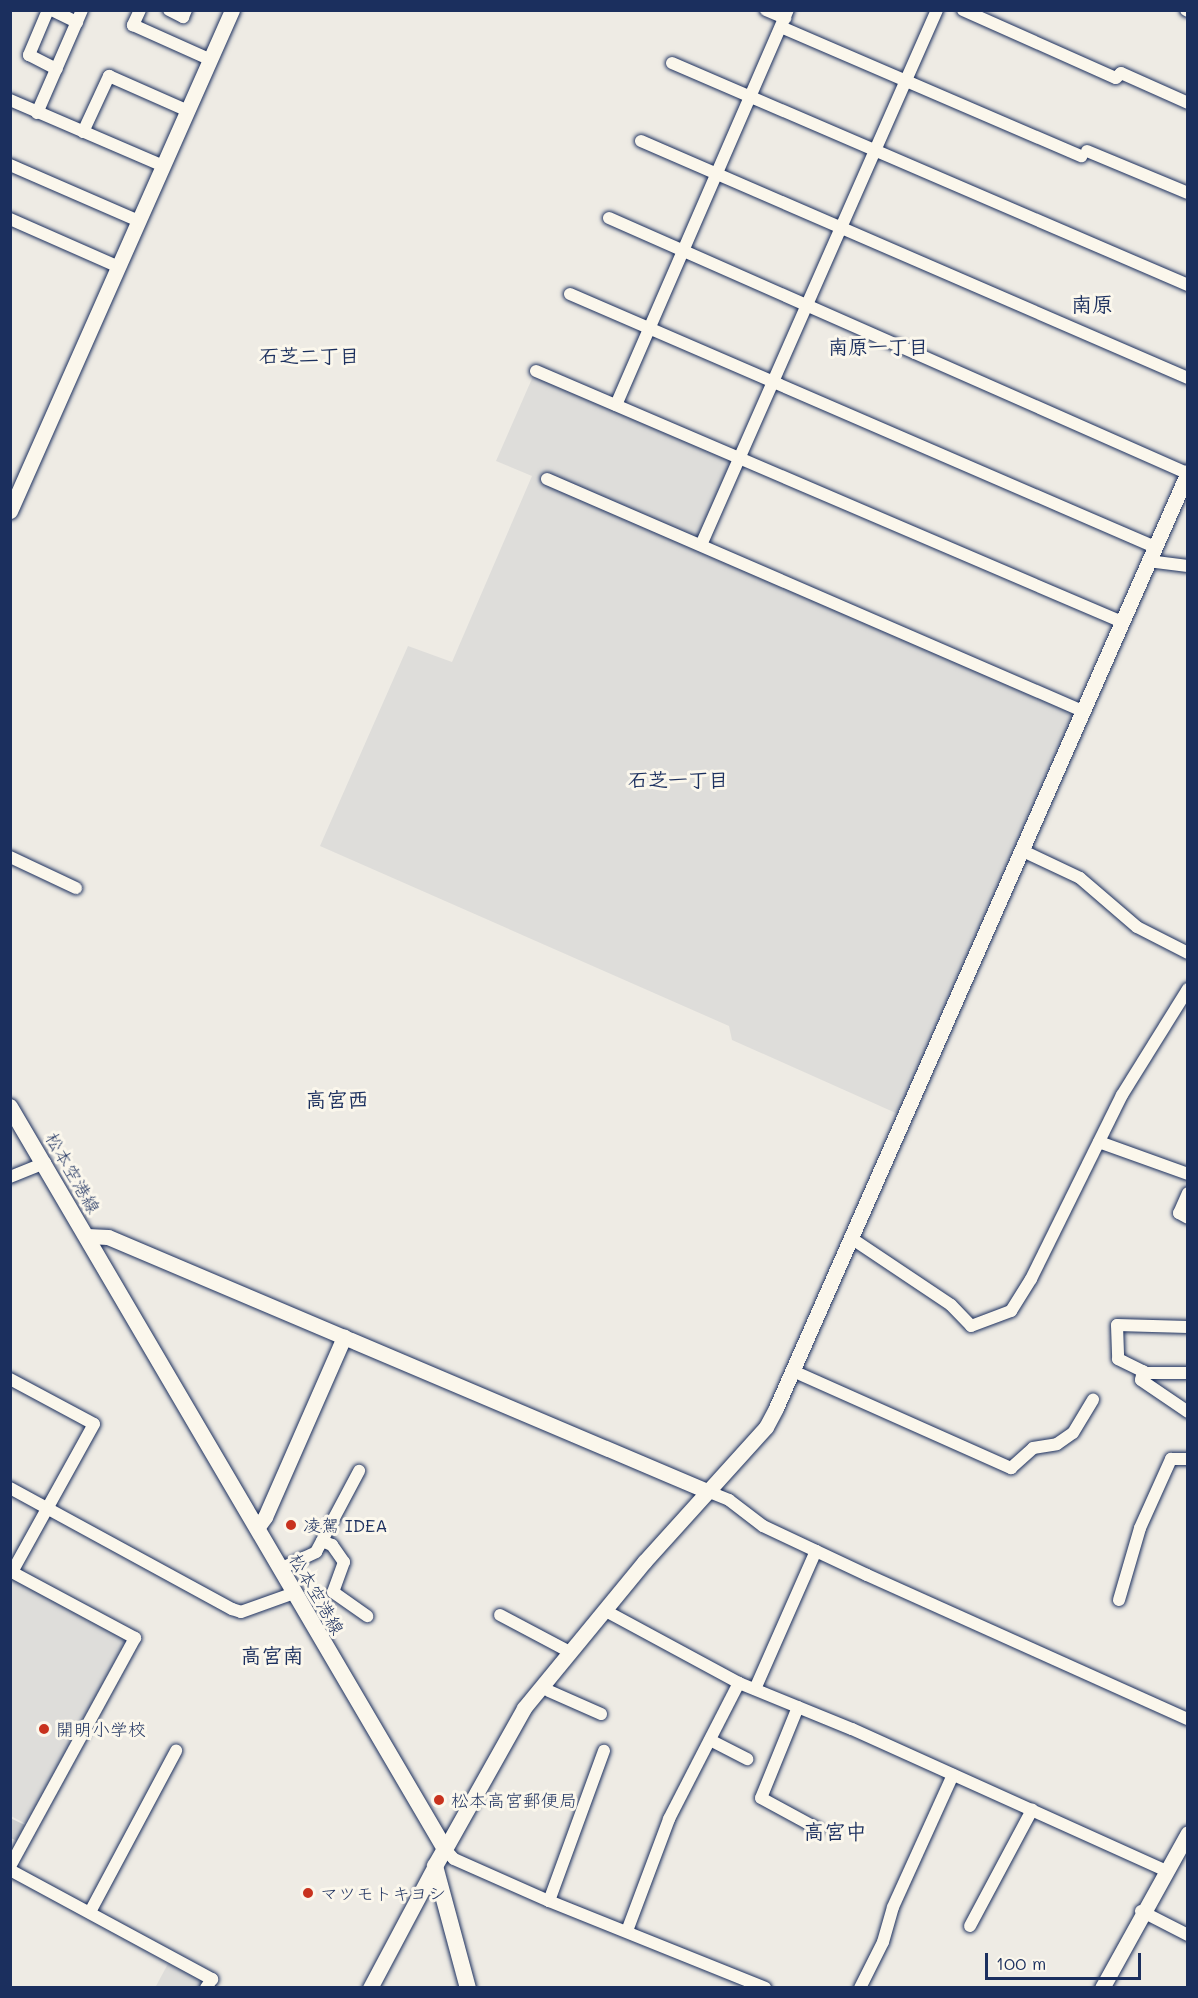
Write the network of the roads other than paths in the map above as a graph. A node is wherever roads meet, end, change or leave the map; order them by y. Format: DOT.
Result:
graph roads {
  1 [pos="50,10"];
  2 [pos="140,10"];
  3 [pos="169,10"];
  4 [pos="186,10"];
  5 [pos="232,10"];
  6 [pos="766,10"];
  7 [pos="937,10"];
  8 [pos="963,10"];
  9 [pos="80,16"];
  10 [pos="785,19"];
  11 [pos="210,60"];
  12 [pos="672,63"];
  13 [pos="57,69"];
  14 [pos="906,82"];
  15 [pos="751,96"];
  16 [pos="10,100"];
  17 [pos="1188,102"];
  18 [pos="188,111"];
  19 [pos="37,113"];
  20 [pos="83,132"];
  21 [pos="641,141"];
  22 [pos="876,150"];
  23 [pos="10,165"];
  24 [pos="163,166"];
  25 [pos="717,173"];
  26 [pos="1188,193"];
  27 [pos="609,218"];
  28 [pos="10,219"];
  29 [pos="139,221"];
  30 [pos="841,228"];
  31 [pos="684,250"];
  32 [pos="119,267"];
  33 [pos="1188,285"];
  34 [pos="570,294"];
  35 [pos="807,304"];
  36 [pos="649,329"];
  37 [pos="536,371"];
  38 [pos="1188,378"];
  39 [pos="774,380"];
  40 [pos="616,405"];
  41 [pos="739,458"];
  42 [pos="1187,473"];
  43 [pos="547,479"];
  44 [pos="10,511"];
  45 [pos="701,545"];
  46 [pos="1152,554"];
  47 [pos="1188,566"];
  48 [pos="1122,622"];
  49 [pos="1084,712"];
  50 [pos="1023,851"];
  51 [pos="10,857"];
  52 [pos="76,888"];
  53 [pos="1188,953"];
  54 [pos="1188,989"];
  55 [pos="10,1107"];
  56 [pos="1099,1142"];
  57 [pos="45,1163"];
  58 [pos="1188,1174"];
  59 [pos="10,1177"];
  60 [pos="1188,1193"];
  61 [pos="1188,1218"];
  62 [pos="87,1236"];
  63 [pos="850,1238"];
  64 [pos="1188,1326"];
  65 [pos="344,1337"];
  66 [pos="793,1371"];
  67 [pos="1143,1371"];
  68 [pos="1188,1373"];
  69 [pos="10,1379"];
  70 [pos="1093,1400"];
  71 [pos="1188,1412"];
  72 [pos="1188,1460"];
  73 [pos="359,1470"];
  74 [pos="10,1488"];
  75 [pos="707,1491"];
  76 [pos="48,1508"];
  77 [pos="257,1528"];
  78 [pos="322,1541"];
  79 [pos="816,1551"];
  80 [pos="280,1569"];
  81 [pos="11,1571"];
  82 [pos="294,1593"];
  83 [pos="1119,1600"];
  84 [pos="604,1610"];
  85 [pos="500,1615"];
  86 [pos="367,1616"];
  87 [pos="570,1652"];
  88 [pos="739,1683"];
  89 [pos="755,1689"];
  90 [pos="549,1691"];
  91 [pos="798,1707"];
  92 [pos="601,1714"];
  93 [pos="1188,1719"];
  94 [pos="710,1740"];
  95 [pos="176,1751"];
  96 [pos="604,1751"];
  97 [pos="747,1759"];
  98 [pos="953,1775"];
  99 [pos="1032,1810"];
  100 [pos="818,1829"];
  101 [pos="1188,1833"];
  102 [pos="445,1849"];
  103 [pos="435,1866"];
  104 [pos="10,1868"];
  105 [pos="1165,1870"];
  106 [pos="549,1901"];
  107 [pos="1141,1911"];
  108 [pos="90,1912"];
  109 [pos="970,1926"];
  110 [pos="627,1931"];
  111 [pos="1188,1935"];
  112 [pos="206,1988"];
  113 [pos="370,1988"];
  114 [pos="468,1988"];
  115 [pos="765,1988"];
  116 [pos="860,1988"];
  117 [pos="1102,1988"];
  1 -- 9 [label="street"];
  1 -- 13 [label="street"];
  2 -- 11 [label="street"];
  3 -- 4 [label="street"];
  5 -- 11 [label="street"];
  6 -- 10 [label="street"];
  7 -- 14 [label="street"];
  8 -- 17 [label="street"];
  9 -- 13 [label="street"];
  10 -- 14 [label="street"];
  10 -- 15 [label="street"];
  11 -- 18 [label="street"];
  12 -- 15 [label="street"];
  13 -- 19 [label="street"];
  14 -- 22 [label="street"];
  14 -- 26 [label="street"];
  15 -- 22 [label="street"];
  15 -- 25 [label="street"];
  16 -- 19 [label="street"];
  18 -- 20 [label="street"];
  18 -- 24 [label="street"];
  19 -- 20 [label="street"];
  20 -- 24 [label="street"];
  21 -- 25 [label="street"];
  22 -- 30 [label="street"];
  22 -- 33 [label="street"];
  23 -- 29 [label="street"];
  24 -- 29 [label="street"];
  25 -- 30 [label="street"];
  25 -- 31 [label="street"];
  27 -- 31 [label="street"];
  28 -- 32 [label="street"];
  29 -- 32 [label="street"];
  30 -- 35 [label="street"];
  30 -- 38 [label="street"];
  31 -- 35 [label="street"];
  31 -- 36 [label="street"];
  32 -- 44 [label="street"];
  34 -- 36 [label="street"];
  35 -- 39 [label="street"];
  35 -- 42 [label="street"];
  36 -- 39 [label="street"];
  36 -- 40 [label="street"];
  37 -- 40 [label="street"];
  39 -- 41 [label="street"];
  39 -- 46 [label="street"];
  40 -- 41 [label="street"];
  41 -- 45 [label="street"];
  41 -- 48 [label="street"];
  42 -- 46 [label="street"];
  43 -- 45 [label="street"];
  45 -- 49 [label="street"];
  46 -- 47 [label="street"];
  46 -- 48 [label="street"];
  48 -- 49 [label="street"];
  49 -- 50 [label="street"];
  50 -- 53 [label="street"];
  50 -- 63 [label="street"];
  51 -- 52 [label="street"];
  54 -- 56 [label="street"];
  55 -- 57 [label="main road, 松本空港線"];
  56 -- 58 [label="street"];
  56 -- 63 [label="street"];
  57 -- 59 [label="street"];
  57 -- 62 [label="main road, 松本空港線"];
  60 -- 61 [label="street"];
  62 -- 65 [label="street"];
  62 -- 77 [label="main road, 松本空港線"];
  63 -- 66 [label="street"];
  64 -- 67 [label="street"];
  65 -- 75 [label="street"];
  65 -- 77 [label="street"];
  66 -- 70 [label="street"];
  66 -- 75 [label="street"];
  67 -- 68 [label="street"];
  67 -- 71 [label="street"];
  69 -- 76 [label="street"];
  72 -- 83 [label="street"];
  73 -- 78 [label="street"];
  74 -- 76 [label="street"];
  75 -- 79 [label="street"];
  75 -- 84 [label="street"];
  76 -- 81 [label="street"];
  76 -- 82 [label="street"];
  77 -- 80 [label="main road, 松本空港線"];
  78 -- 80 [label="street"];
  78 -- 86 [label="street"];
  79 -- 89 [label="street"];
  79 -- 93 [label="street"];
  80 -- 82 [label="main road, 松本空港線"];
  81 -- 104 [label="street"];
  82 -- 102 [label="main road, 松本空港線"];
  84 -- 87 [label="street"];
  84 -- 88 [label="street"];
  85 -- 87 [label="street"];
  87 -- 102 [label="street"];
  88 -- 89 [label="street"];
  88 -- 94 [label="street"];
  89 -- 91 [label="street"];
  90 -- 92 [label="street"];
  91 -- 98 [label="street"];
  91 -- 100 [label="street"];
  94 -- 97 [label="street"];
  94 -- 110 [label="street"];
  95 -- 108 [label="street"];
  96 -- 106 [label="street"];
  98 -- 99 [label="street"];
  98 -- 116 [label="street"];
  99 -- 105 [label="street"];
  99 -- 109 [label="street"];
  101 -- 105 [label="street"];
  102 -- 103 [label="main road"];
  102 -- 106 [label="street"];
  103 -- 113 [label="street"];
  103 -- 114 [label="main road"];
  104 -- 108 [label="street"];
  105 -- 107 [label="street"];
  106 -- 110 [label="street"];
  107 -- 111 [label="street"];
  107 -- 117 [label="street"];
  108 -- 112 [label="street"];
  110 -- 115 [label="street"];
}
